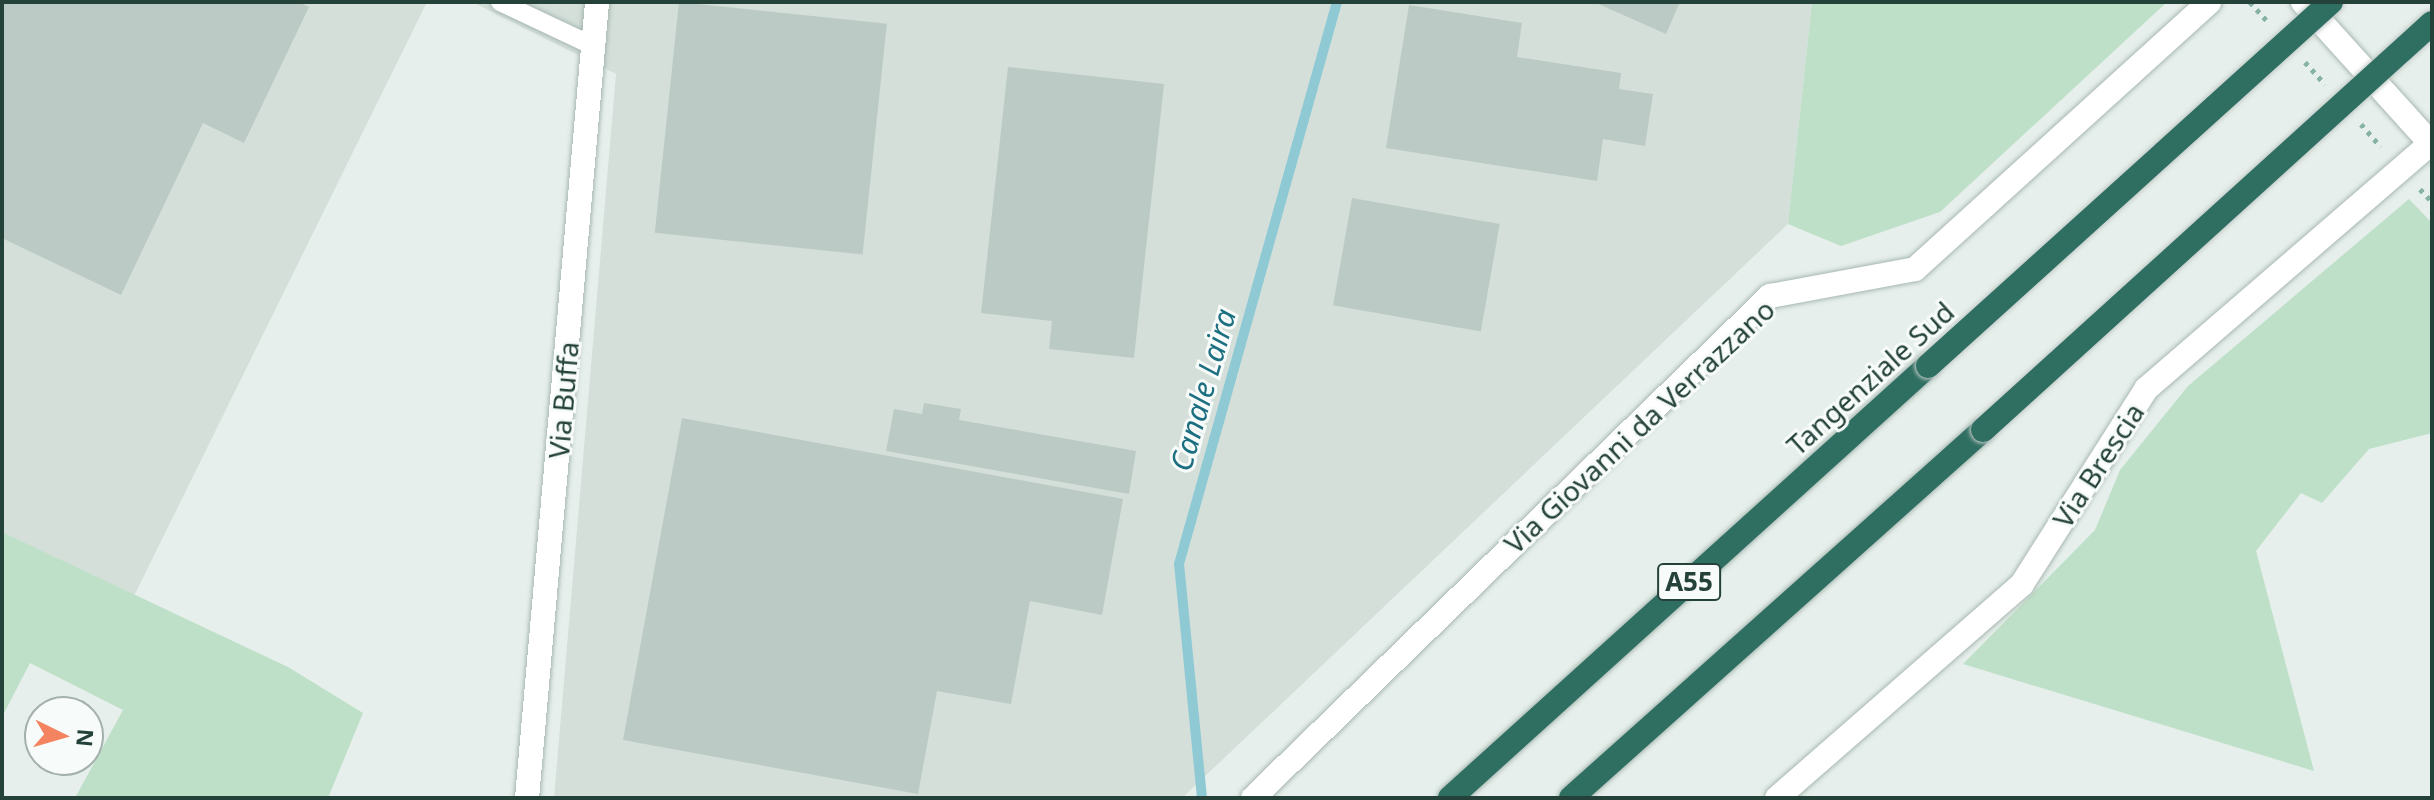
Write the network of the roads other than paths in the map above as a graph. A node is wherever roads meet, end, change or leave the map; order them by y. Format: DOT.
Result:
graph roads {
  1 [pos="500,2"];
  2 [pos="597,2"];
  3 [pos="2209,2"];
  4 [pos="2303,2"];
  5 [pos="2331,2"];
  6 [pos="2432,23"];
  7 [pos="595,47"];
  8 [pos="2431,144"];
  9 [pos="527,798"];
  10 [pos="1253,798"];
  11 [pos="1450,798"];
  12 [pos="1571,798"];
  13 [pos="1777,798"];
  1 -- 7 [label="lane"];
  2 -- 7 [label="street, Via Buffa"];
  3 -- 10 [label="street, Via Giovanni da Verrazzano"];
  4 -- 8 [label="street"];
  5 -- 11 [label="highway, Tangenziale Sud / A55, bridge"];
  6 -- 12 [label="highway, bridge"];
  7 -- 9 [label="street, Via Buffa"];
  8 -- 13 [label="street, Via Brescia"];
}
